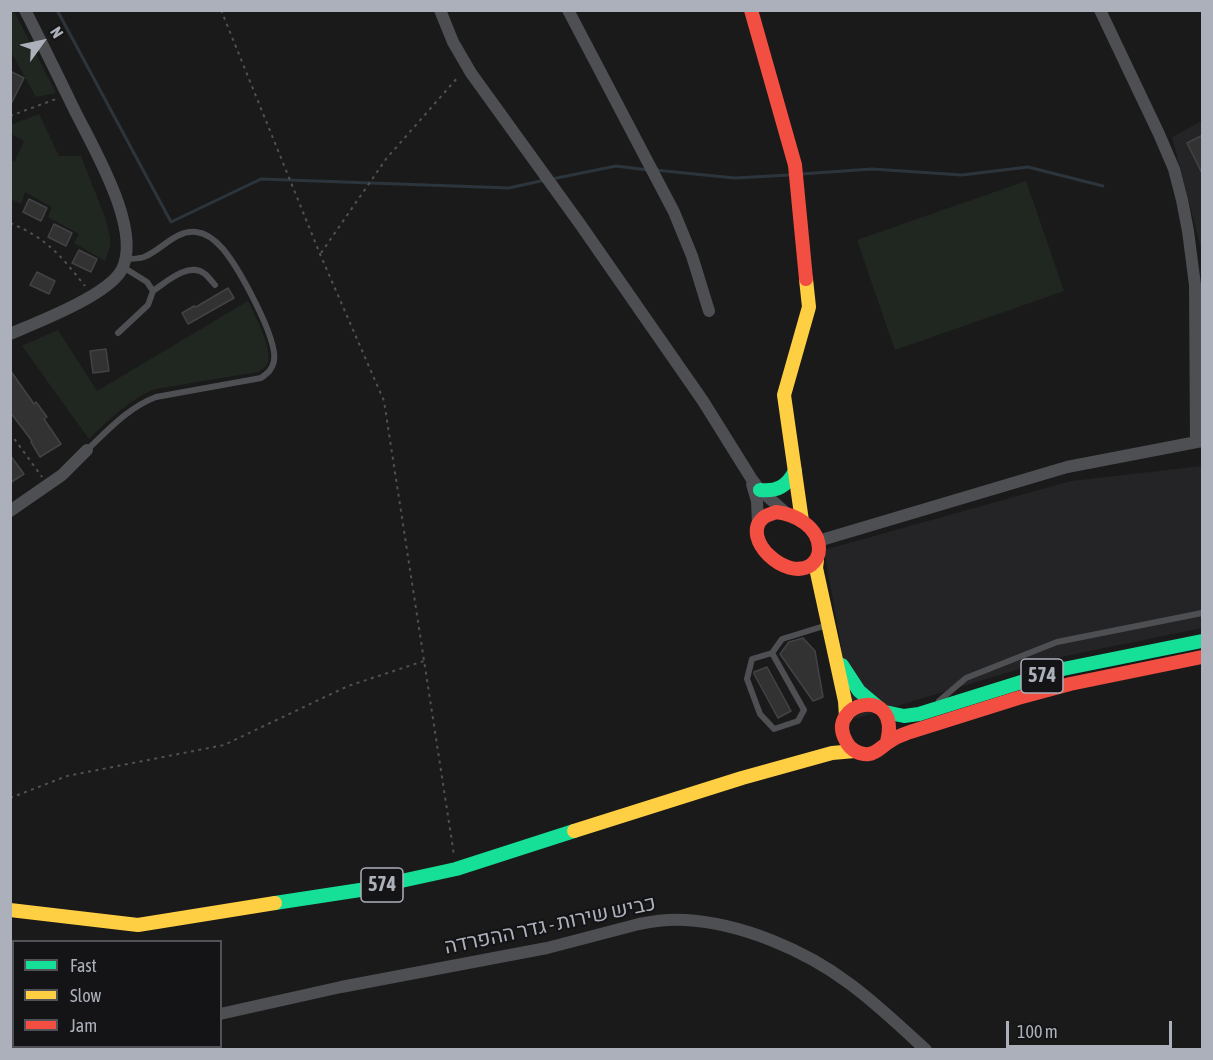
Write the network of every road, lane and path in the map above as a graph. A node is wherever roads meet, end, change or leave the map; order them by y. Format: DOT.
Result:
graph roads {
  1 [pos="25,10"];
  2 [pos="221,10"];
  3 [pos="440,10"];
  4 [pos="568,10"];
  5 [pos="751,10"];
  6 [pos="1100,10"];
  7 [pos="467,67"];
  8 [pos="67,95"];
  9 [pos="10,116"];
  10 [pos="10,223"];
  11 [pos="320,254"];
  12 [pos="124,263"];
  13 [pos="1199,283"];
  14 [pos="215,285"];
  15 [pos="153,291"];
  16 [pos="93,295"];
  17 [pos="709,311"];
  18 [pos="118,333"];
  19 [pos="10,334"];
  20 [pos="10,433"];
  21 [pos="1199,442"];
  22 [pos="87,450"];
  23 [pos="795,471"];
  24 [pos="749,474"];
  25 [pos="48,485"];
  26 [pos="760,490"];
  27 [pos="10,511"];
  28 [pos="786,513"];
  29 [pos="802,521"];
  30 [pos="758,524"];
  31 [pos="818,541"];
  32 [pos="817,560"];
  33 [pos="795,569"];
  34 [pos="821,594"];
  35 [pos="1203,614"];
  36 [pos="828,625"];
  37 [pos="1203,641"];
  38 [pos="772,653"];
  39 [pos="835,653"];
  40 [pos="1203,657"];
  41 [pos="424,661"];
  42 [pos="882,710"];
  43 [pos="924,713"];
  44 [pos="844,720"];
  45 [pos="887,742"];
  46 [pos="855,751"];
  47 [pos="742,778"];
  48 [pos="10,798"];
  49 [pos="456,869"];
  50 [pos="10,910"];
  51 [pos="222,1014"];
  52 [pos="926,1050"];
  1 -- 8 [label="street"];
  2 -- 11 [label="path"];
  3 -- 7 [label="street"];
  4 -- 17 [label="street"];
  5 -- 23 [label="main road"];
  6 -- 13 [label="street"];
  7 -- 11 [label="path"];
  7 -- 24 [label="street"];
  8 -- 9 [label="path"];
  8 -- 12 [label="street"];
  10 -- 16 [label="path"];
  11 -- 41 [label="path"];
  12 -- 15 [label="lane"];
  12 -- 16 [label="street"];
  12 -- 22 [label="lane"];
  13 -- 21 [label="street"];
  14 -- 15 [label="lane"];
  15 -- 18 [label="lane"];
  16 -- 19 [label="street"];
  20 -- 25 [label="path"];
  21 -- 31 [label="street"];
  22 -- 25 [label="street"];
  23 -- 26 [label="main road"];
  23 -- 29 [label="main road"];
  24 -- 26 [label="street"];
  24 -- 30 [label="street"];
  25 -- 27 [label="street"];
  26 -- 28 [label="street"];
  28 -- 29 [label="main road"];
  28 -- 30 [label="main road"];
  29 -- 31 [label="main road"];
  30 -- 33 [label="main road"];
  31 -- 32 [label="main road"];
  32 -- 33 [label="main road"];
  32 -- 34 [label="main road"];
  33 -- 34 [label="main road"];
  34 -- 36 [label="main road"];
  35 -- 43 [label="lane"];
  36 -- 38 [label="lane"];
  36 -- 39 [label="main road"];
  37 -- 43 [label="main road, 574"];
  38 -- 38 [label="lane"];
  39 -- 42 [label="main road"];
  39 -- 44 [label="main road"];
  40 -- 45 [label="main road, 574"];
  41 -- 48 [label="path"];
  41 -- 49 [label="path"];
  42 -- 43 [label="main road, 574"];
  42 -- 44 [label="main road, 574"];
  42 -- 45 [label="main road"];
  44 -- 46 [label="main road"];
  44 -- 47 [label="main road, 574"];
  45 -- 46 [label="main road, 574"];
  46 -- 47 [label="main road, 574"];
  47 -- 49 [label="main road, 574"];
  49 -- 50 [label="main road, 574"];
  51 -- 52 [label="street, כביש שירות - גדר ההפרדה"];
}
